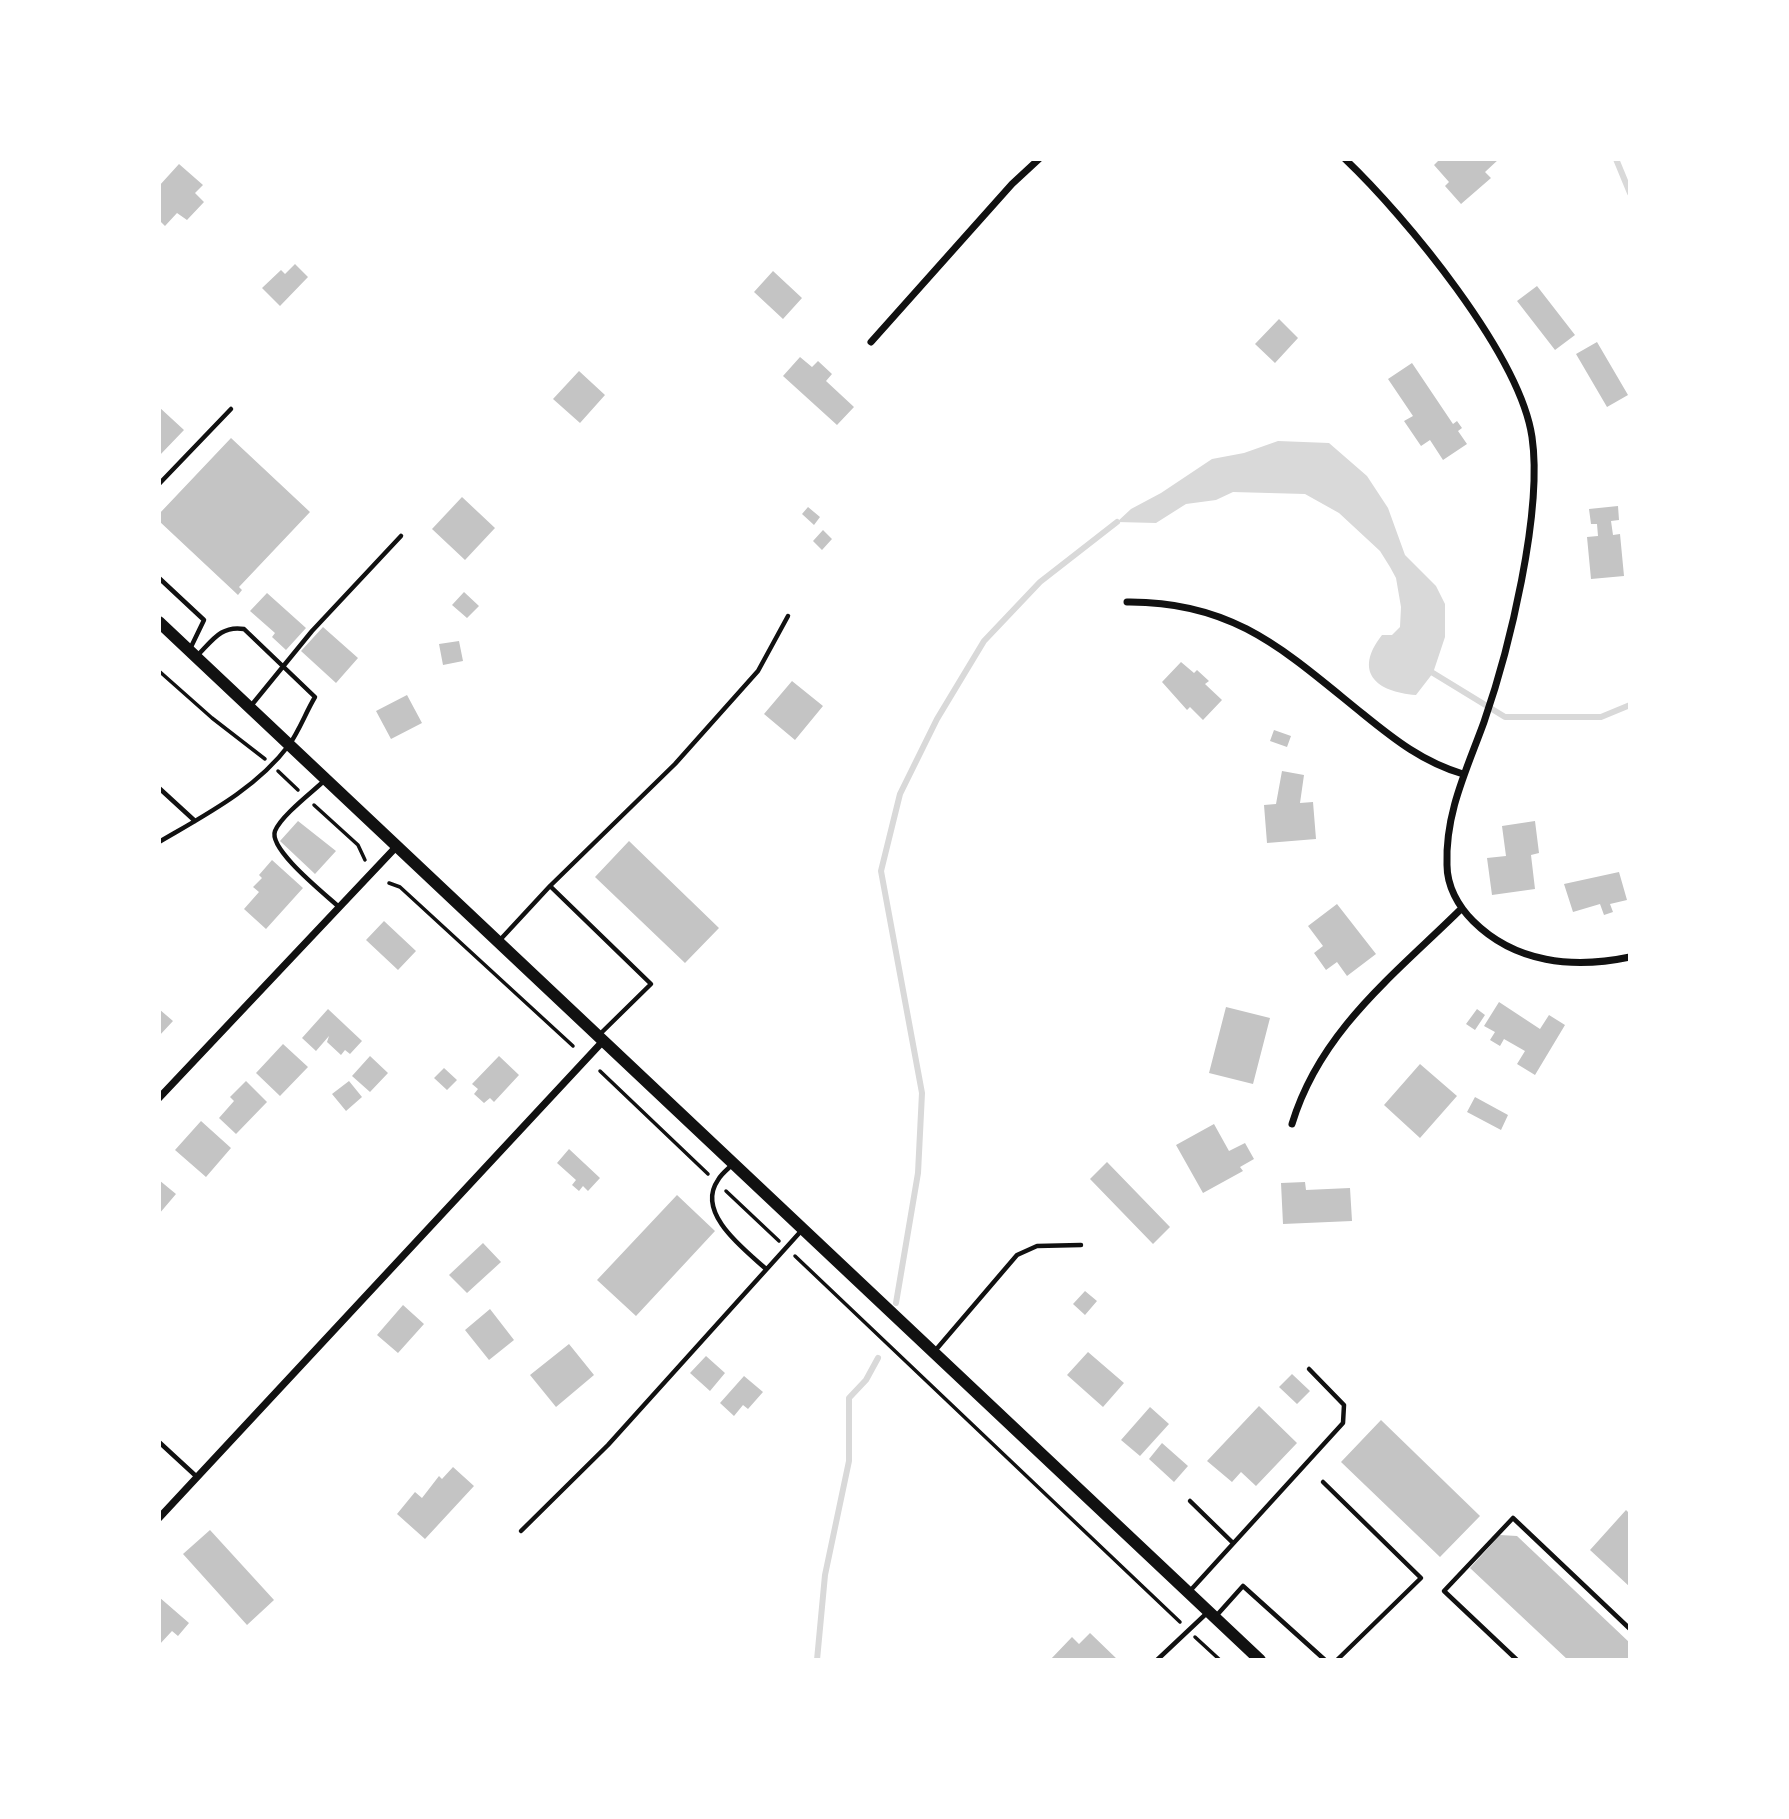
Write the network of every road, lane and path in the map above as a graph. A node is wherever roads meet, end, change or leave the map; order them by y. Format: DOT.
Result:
graph roads {
  1 [pos="1039,159"];
  2 [pos="1345,159"];
  3 [pos="871,342"];
  4 [pos="231,408"];
  5 [pos="159,484"];
  6 [pos="401,536"];
  7 [pos="159,579"];
  8 [pos="1127,602"];
  9 [pos="788,616"];
  10 [pos="159,622"];
  11 [pos="193,654"];
  12 [pos="284,666"];
  13 [pos="250,708"];
  14 [pos="289,745"];
  15 [pos="1462,774"];
  16 [pos="326,780"];
  17 [pos="159,788"];
  18 [pos="195,821"];
  19 [pos="159,842"];
  20 [pos="397,846"];
  21 [pos="389,883"];
  22 [pos="550,886"];
  23 [pos="339,908"];
  24 [pos="1461,909"];
  25 [pos="498,941"];
  26 [pos="1630,957"];
  27 [pos="601,1038"];
  28 [pos="573,1046"];
  29 [pos="600,1072"];
  30 [pos="159,1098"];
  31 [pos="1292,1124"];
  32 [pos="733,1163"];
  33 [pos="716,1181"];
  34 [pos="803,1229"];
  35 [pos="1081,1245"];
  36 [pos="785,1247"];
  37 [pos="766,1269"];
  38 [pos="934,1353"];
  39 [pos="1309,1369"];
  40 [pos="159,1442"];
  41 [pos="197,1477"];
  42 [pos="1323,1482"];
  43 [pos="1190,1501"];
  44 [pos="159,1518"];
  45 [pos="522,1531"];
  46 [pos="1233,1543"];
  47 [pos="1189,1592"];
  48 [pos="1212,1614"];
  49 [pos="1630,1629"];
  50 [pos="1188,1630"];
  51 [pos="1157,1660"];
  52 [pos="1220,1660"];
  53 [pos="1260,1660"];
  54 [pos="1325,1660"];
  55 [pos="1337,1660"];
  56 [pos="1517,1660"];
  1 -- 3 [label="street"];
  2 -- 15 [label="street"];
  4 -- 5 [label="lane"];
  6 -- 12 [label="lane"];
  7 -- 11 [label="lane"];
  8 -- 15 [label="street"];
  9 -- 22 [label="lane"];
  10 -- 11 [label="main road"];
  11 -- 12 [label="lane"];
  11 -- 13 [label="main road"];
  12 -- 13 [label="lane"];
  12 -- 14 [label="lane"];
  13 -- 14 [label="main road"];
  14 -- 16 [label="main road"];
  14 -- 18 [label="lane"];
  15 -- 24 [label="street"];
  16 -- 20 [label="main road"];
  16 -- 23 [label="lane"];
  17 -- 18 [label="lane"];
  18 -- 19 [label="lane"];
  20 -- 23 [label="street"];
  20 -- 25 [label="main road"];
  21 -- 28 [label="path"];
  22 -- 25 [label="lane"];
  22 -- 27 [label="lane"];
  23 -- 30 [label="street"];
  24 -- 26 [label="street"];
  24 -- 31 [label="street"];
  25 -- 27 [label="main road"];
  27 -- 32 [label="main road"];
  27 -- 41 [label="street"];
  29 -- 33 [label="path"];
  32 -- 33 [label="lane"];
  32 -- 34 [label="main road"];
  33 -- 36 [label="path"];
  33 -- 37 [label="lane"];
  34 -- 36 [label="lane"];
  34 -- 38 [label="main road"];
  35 -- 38 [label="lane"];
  36 -- 37 [label="lane"];
  36 -- 50 [label="path"];
  37 -- 45 [label="lane"];
  38 -- 47 [label="main road"];
  39 -- 46 [label="lane"];
  40 -- 41 [label="lane"];
  41 -- 44 [label="street"];
  42 -- 55 [label="lane"];
  43 -- 46 [label="lane"];
  46 -- 47 [label="lane"];
  47 -- 48 [label="main road"];
  48 -- 50 [label="lane"];
  48 -- 53 [label="main road"];
  48 -- 54 [label="lane"];
  49 -- 56 [label="lane"];
  50 -- 51 [label="lane"];
  50 -- 52 [label="path"];
}
